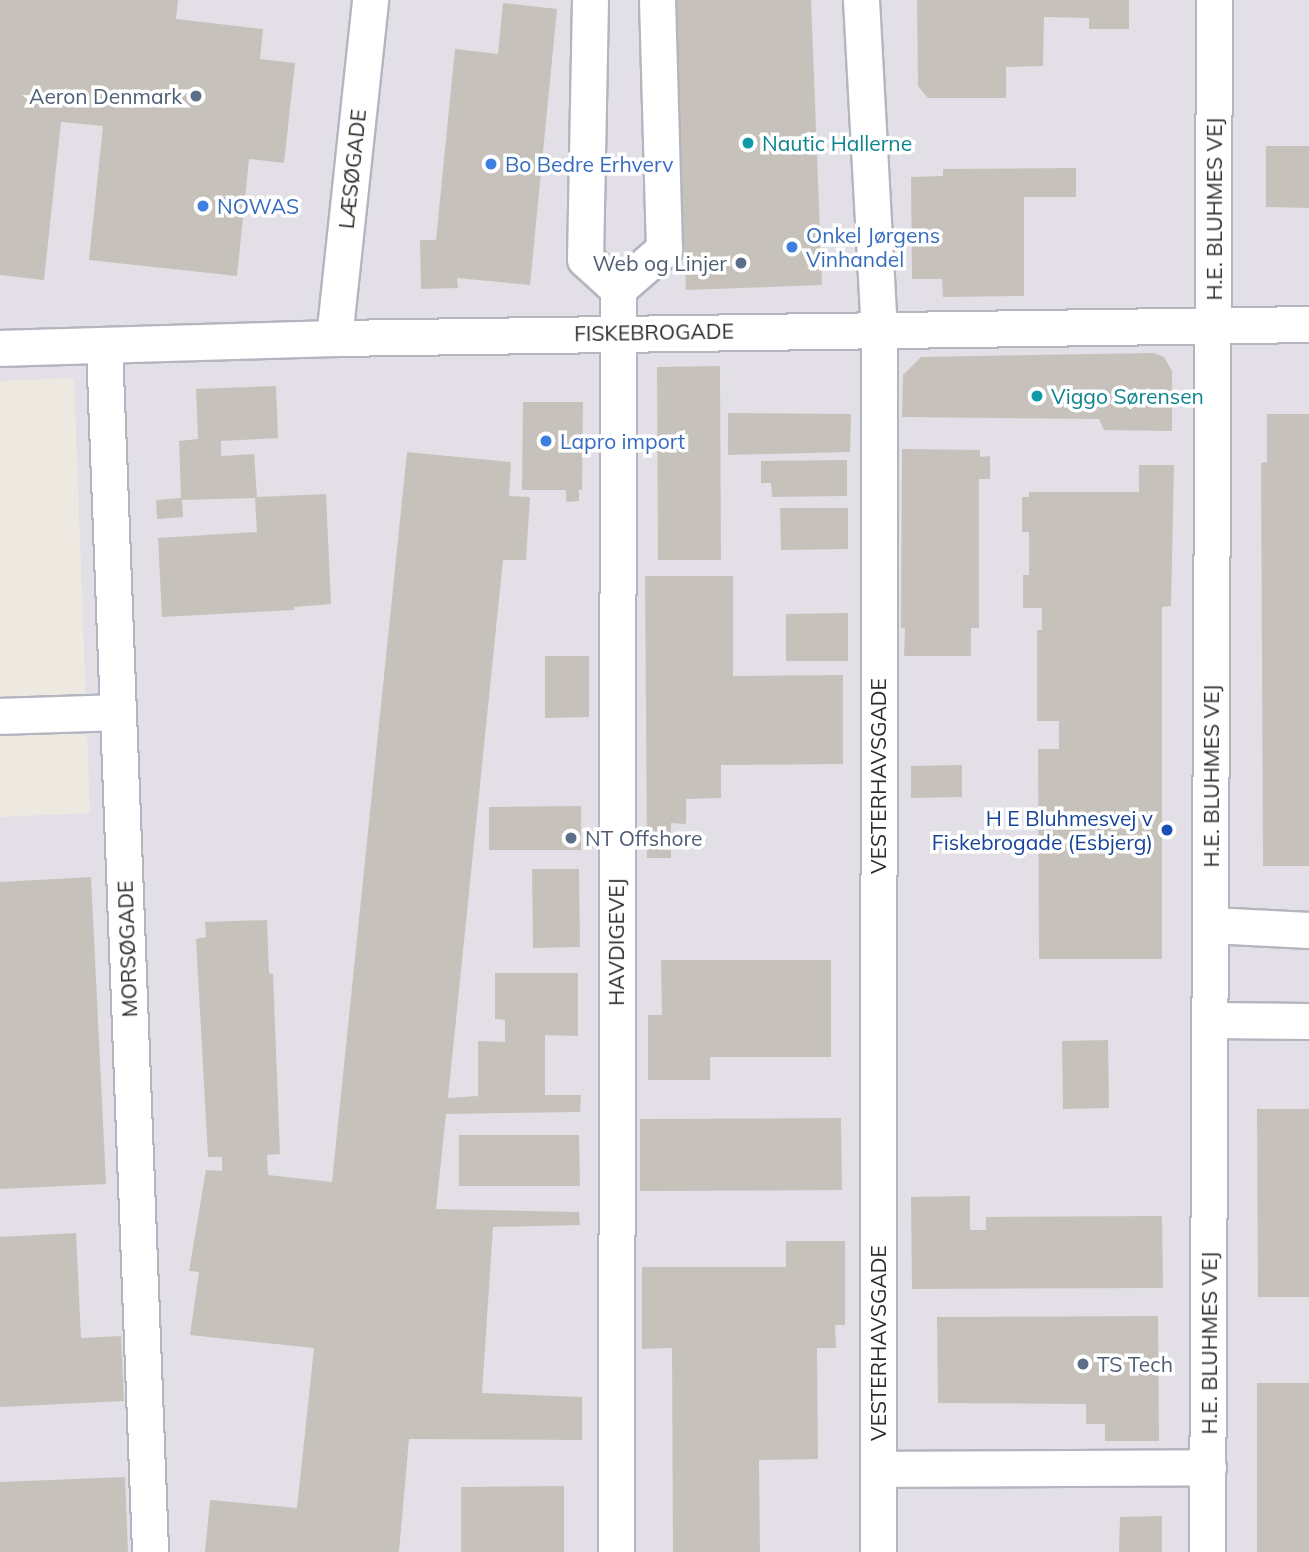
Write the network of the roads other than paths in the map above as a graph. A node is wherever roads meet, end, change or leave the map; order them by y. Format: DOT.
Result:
graph roads {
  1 [pos="370,0"];
  2 [pos="590,0"];
  3 [pos="657,0"];
  4 [pos="861,0"];
  5 [pos="1214,0"];
  6 [pos="618,289"];
  7 [pos="1214,323"];
  8 [pos="1309,324"];
  9 [pos="879,328"];
  10 [pos="617,333"];
  11 [pos="334,338"];
  12 [pos="104,347"];
  13 [pos="0,348"];
  14 [pos="118,712"];
  15 [pos="0,716"];
  16 [pos="1211,925"];
  17 [pos="1309,930"];
  18 [pos="1210,1020"];
  19 [pos="1309,1021"];
  20 [pos="1208,1467"];
  21 [pos="878,1469"];
  22 [pos="150,1552"];
  23 [pos="616,1552"];
  24 [pos="878,1552"];
  25 [pos="1208,1552"];
  1 -- 11 [label="street, LÆSØGADE"];
  2 -- 6 [label="street"];
  3 -- 6 [label="street"];
  4 -- 9 [label="street, VESTERHAVSGADE"];
  5 -- 7 [label="street, H.E. BLUHMES VEJ"];
  6 -- 10 [label="street, HAVDIGEVEJ"];
  7 -- 8 [label="street, FISKEBROGADE"];
  7 -- 9 [label="street, FISKEBROGADE"];
  7 -- 16 [label="street, H.E. BLUHMES VEJ"];
  9 -- 10 [label="street, FISKEBROGADE"];
  9 -- 21 [label="street, VESTERHAVSGADE"];
  10 -- 11 [label="street, FISKEBROGADE"];
  10 -- 23 [label="street, HAVDIGEVEJ"];
  11 -- 12 [label="street, FISKEBROGADE"];
  12 -- 13 [label="street, FISKEBROGADE"];
  12 -- 14 [label="street, MORSØGADE"];
  14 -- 15 [label="street"];
  14 -- 22 [label="street, MORSØGADE"];
  16 -- 17 [label="street"];
  16 -- 18 [label="street, H.E. BLUHMES VEJ"];
  18 -- 19 [label="street"];
  18 -- 20 [label="street, H.E. BLUHMES VEJ"];
  20 -- 21 [label="street"];
  20 -- 25 [label="street, H.E. BLUHMES VEJ"];
  21 -- 24 [label="street, VESTERHAVSGADE"];
}
